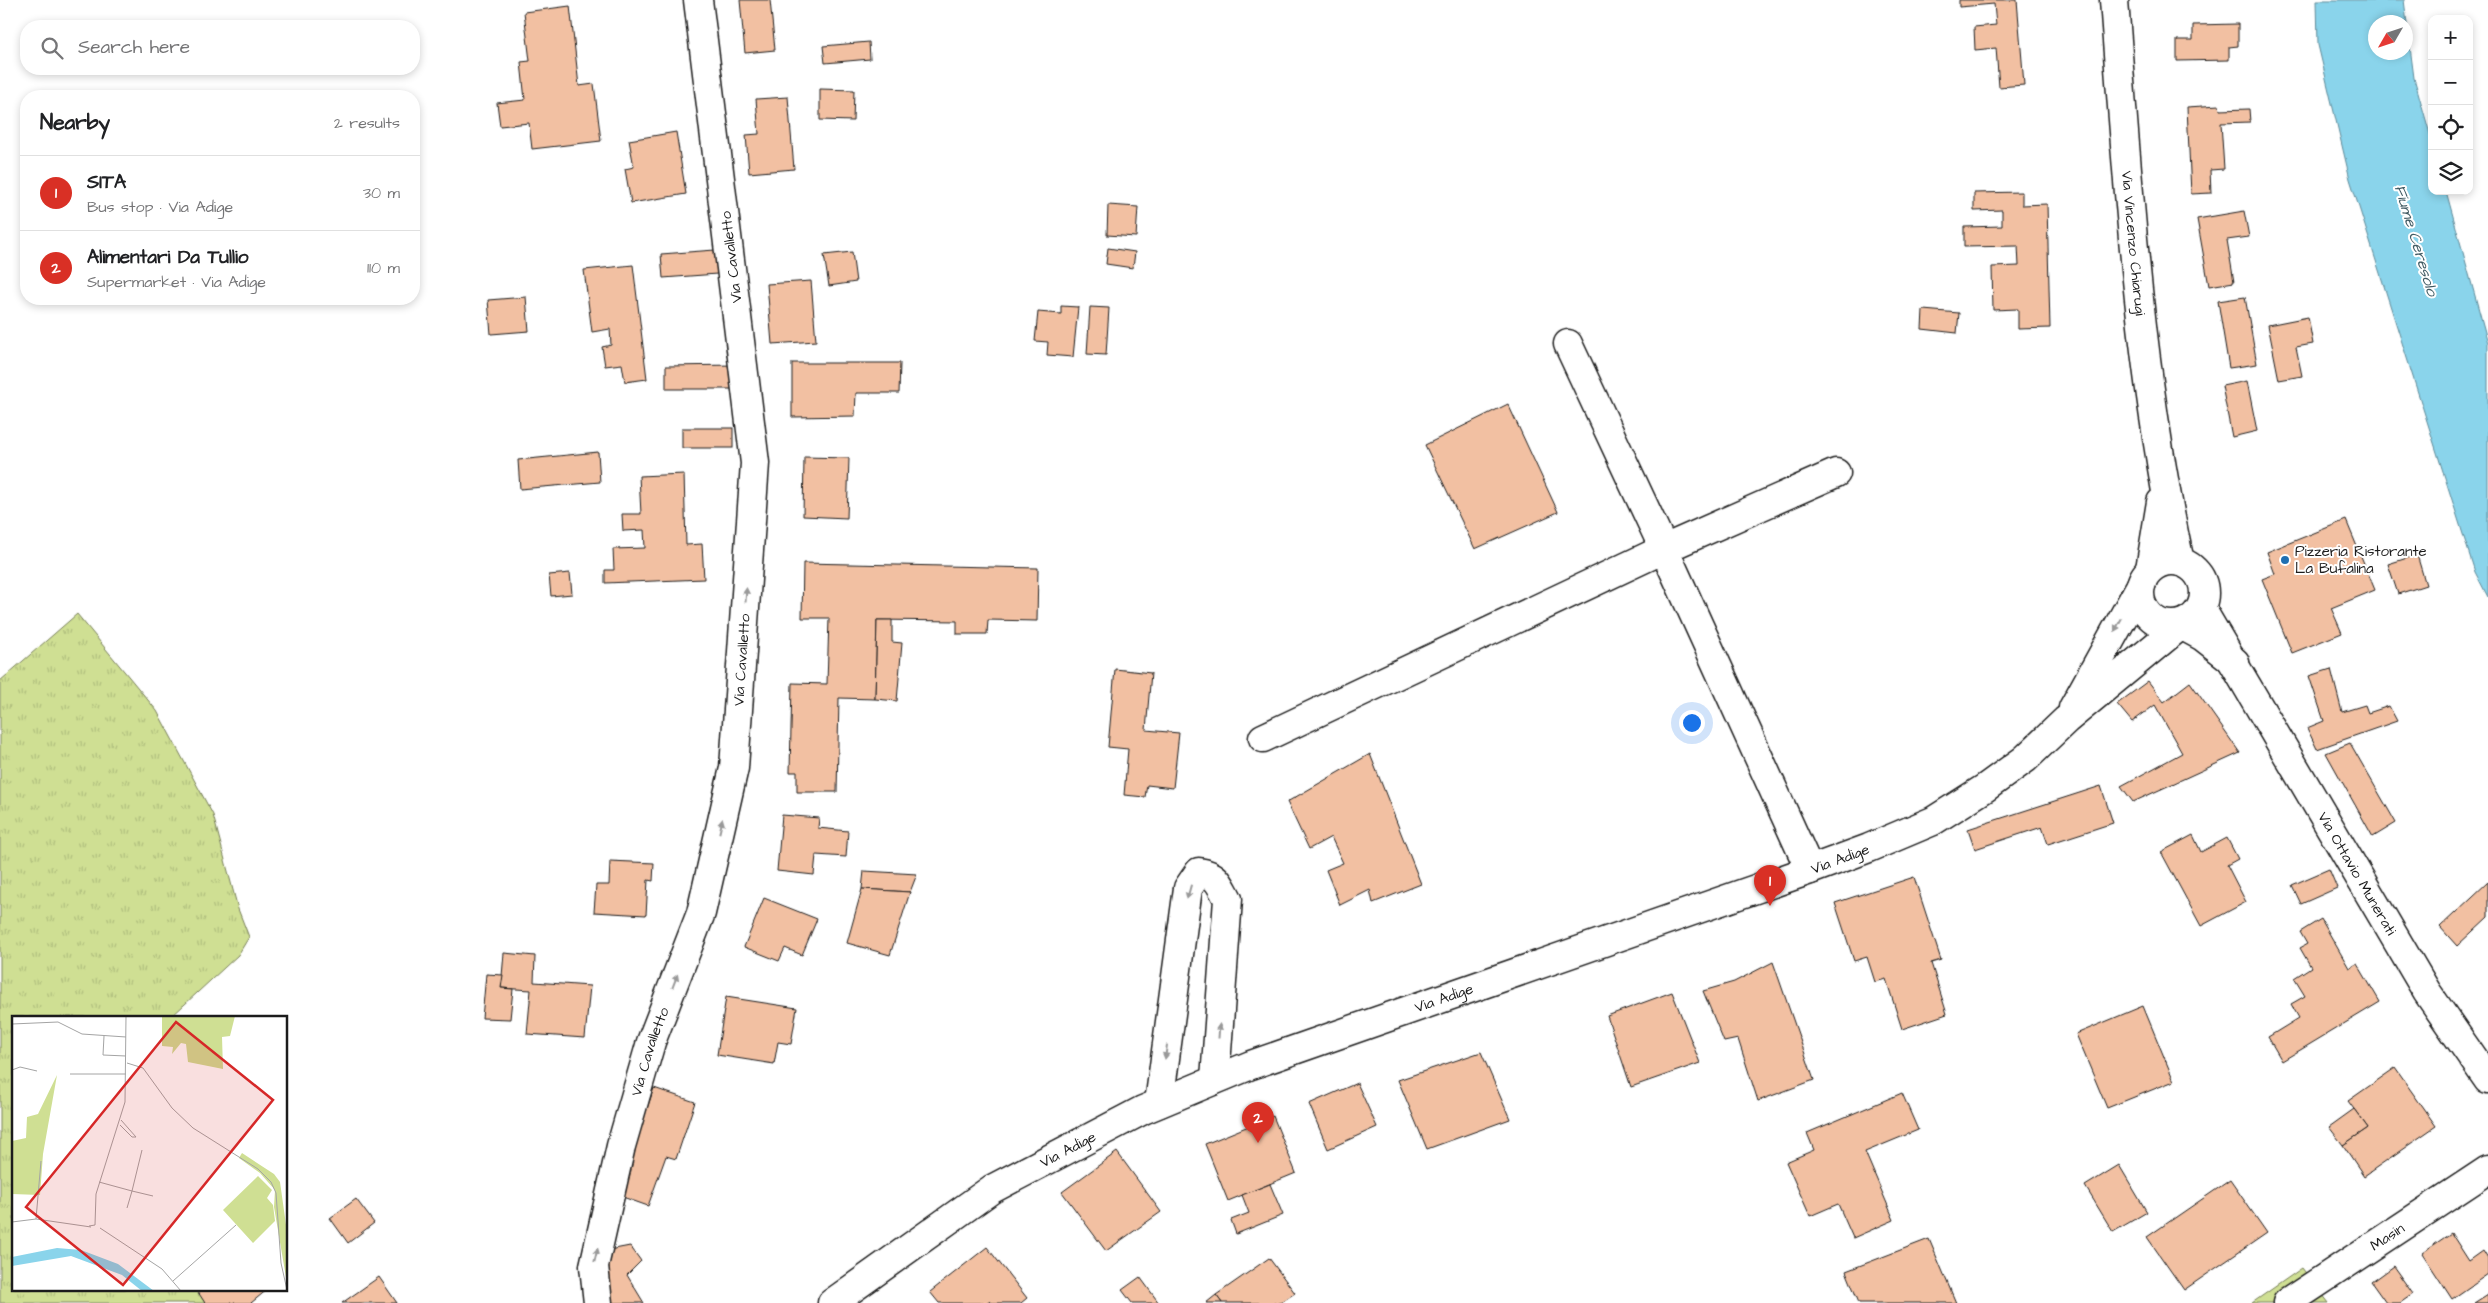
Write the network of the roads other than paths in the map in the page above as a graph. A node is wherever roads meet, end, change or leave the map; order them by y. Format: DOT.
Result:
graph roads {
  1 [pos="698,0"];
  2 [pos="2114,0"];
  3 [pos="1568,344"];
  4 [pos="1836,473"];
  5 [pos="2163,485"];
  6 [pos="1664,549"];
  7 [pos="2180,562"];
  8 [pos="2146,576"];
  9 [pos="2191,617"];
  10 [pos="2066,720"];
  11 [pos="1263,738"];
  12 [pos="1810,870"];
  13 [pos="1216,1080"];
  14 [pos="2488,1080"];
  15 [pos="1159,1103"];
  16 [pos="2488,1170"];
  17 [pos="598,1303"];
  18 [pos="832,1303"];
  19 [pos="2287,1303"];
  17 -- 1 [label="street, Via Cavalletto, one-way"];
  2 -- 5 [label="street, Via Vincenzo Chiarugi"];
  3 -- 6 [label="street"];
  4 -- 6 [label="street"];
  5 -- 7 [label="street, Via Vincenzo Chiarugi"];
  5 -- 8 [label="street, Via Vincenzo Chiarugi"];
  6 -- 11 [label="street"];
  6 -- 12 [label="street"];
  7 -- 8 [label="street"];
  7 -- 9 [label="street"];
  8 -- 9 [label="street, Via Ottavio Munerati"];
  8 -- 10 [label="street, Via Adige, one-way"];
  9 -- 10 [label="street, Via Adige"];
  9 -- 14 [label="street, Via Ottavio Munerati"];
  10 -- 12 [label="street, Via Adige"];
  12 -- 13 [label="street, Via Adige"];
  13 -- 15 [label="street, Via Adige"];
  13 -- 15 [label="street, one-way"];
  15 -- 18 [label="street, Via Adige"];
  16 -- 19 [label="street, Masin"];
}
